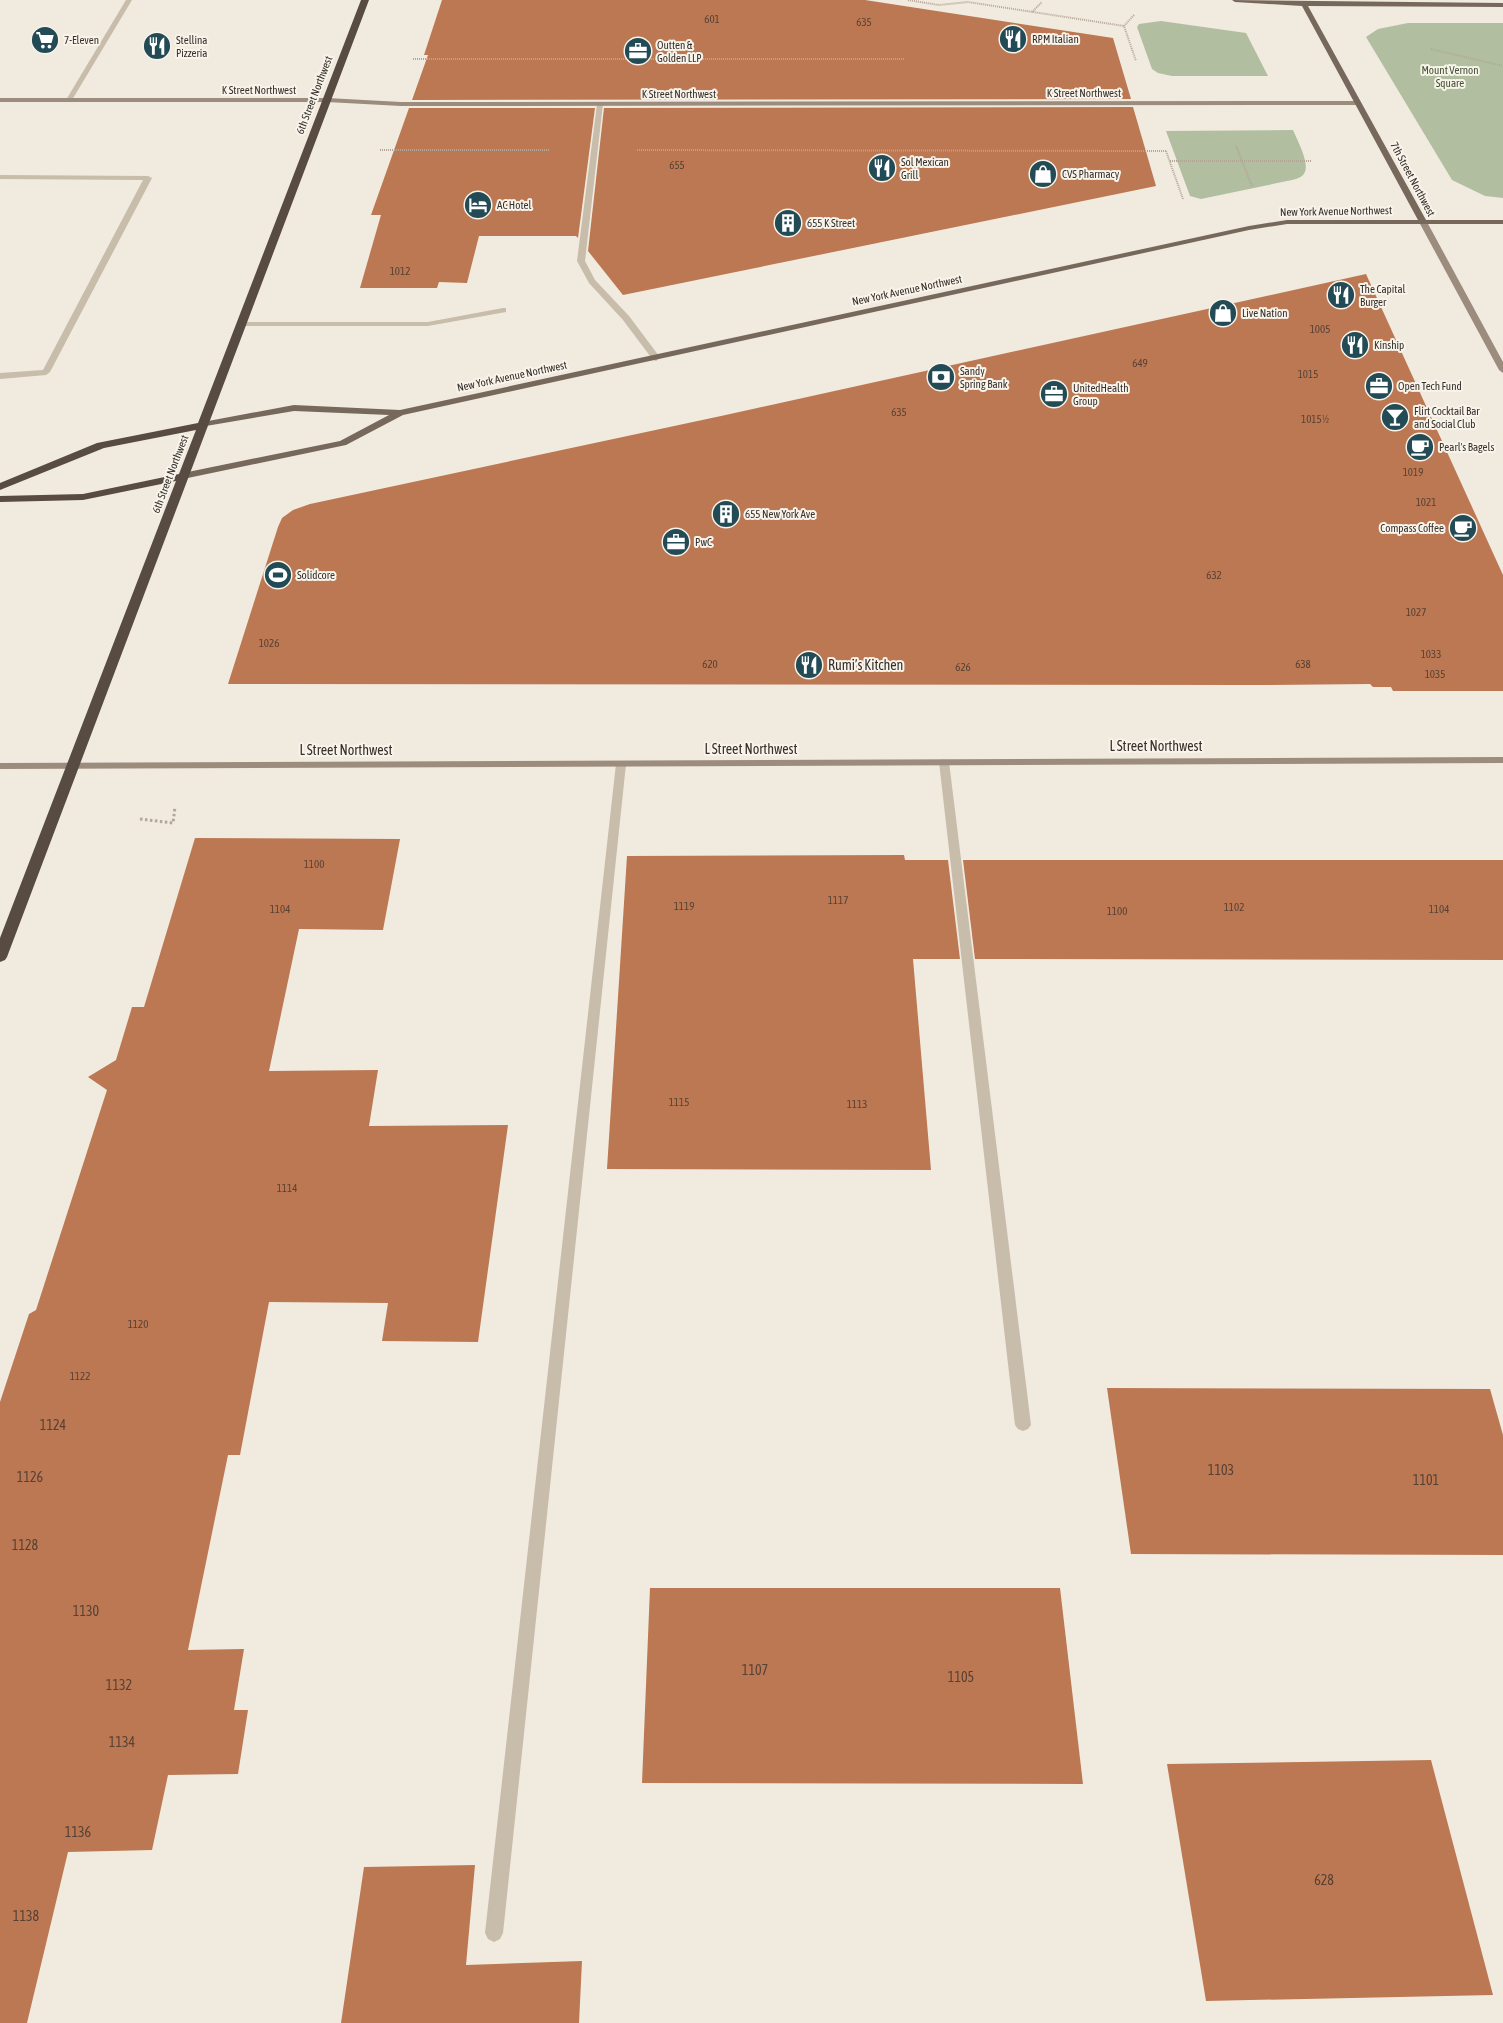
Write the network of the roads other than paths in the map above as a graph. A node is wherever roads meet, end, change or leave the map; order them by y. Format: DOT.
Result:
graph roads {
  1 [pos="129,0"];
  2 [pos="365,0"];
  3 [pos="1235,0"];
  4 [pos="1303,2"];
  5 [pos="1503,5"];
  6 [pos="0,100"];
  7 [pos="69,100"];
  8 [pos="327,100"];
  9 [pos="1358,102"];
  10 [pos="600,104"];
  11 [pos="0,177"];
  12 [pos="1423,222"];
  13 [pos="1503,222"];
  14 [pos="503,310"];
  15 [pos="240,324"];
  16 [pos="656,358"];
  17 [pos="1503,370"];
  18 [pos="0,376"];
  19 [pos="400,413"];
  20 [pos="203,425"];
  21 [pos="183,476"];
  22 [pos="0,488"];
  23 [pos="0,499"];
  24 [pos="1503,760"];
  25 [pos="944,762"];
  26 [pos="621,764"];
  27 [pos="0,766"];
  28 [pos="73,766"];
  29 [pos="0,957"];
  30 [pos="1023,1425"];
  31 [pos="494,1933"];
  1 -- 7 [label="lane"];
  2 -- 8 [label="highway, 6th Street Northwest"];
  3 -- 4 [label="main road"];
  4 -- 5 [label="main road"];
  4 -- 9 [label="main road, 7th Street Northwest"];
  6 -- 7 [label="main road, K Street Northwest"];
  7 -- 8 [label="main road, K Street Northwest"];
  8 -- 10 [label="main road, K Street Northwest"];
  8 -- 15 [label="highway, 6th Street Northwest"];
  9 -- 10 [label="main road, K Street Northwest"];
  9 -- 12 [label="main road, 7th Street Northwest"];
  10 -- 16 [label="lane"];
  11 -- 18 [label="lane"];
  12 -- 13 [label="main road, New York Avenue Northwest"];
  12 -- 16 [label="main road, New York Avenue Northwest"];
  12 -- 17 [label="main road, 7th Street Northwest"];
  14 -- 15 [label="lane"];
  15 -- 20 [label="highway, 6th Street Northwest"];
  16 -- 19 [label="main road, New York Avenue Northwest"];
  19 -- 20 [label="main road, New York Avenue Northwest"];
  19 -- 21 [label="main road, New York Avenue Northwest"];
  20 -- 21 [label="highway, 6th Street Northwest"];
  20 -- 22 [label="highway, New York Avenue Northwest"];
  21 -- 23 [label="highway, New York Avenue Northwest"];
  21 -- 28 [label="highway, 6th Street Northwest"];
  24 -- 25 [label="main road, L Street Northwest"];
  25 -- 26 [label="main road, L Street Northwest"];
  25 -- 30 [label="lane"];
  26 -- 28 [label="main road, L Street Northwest"];
  26 -- 31 [label="lane"];
  27 -- 28 [label="main road, L Street Northwest"];
  28 -- 29 [label="highway, 6th Street Northwest"];
}
